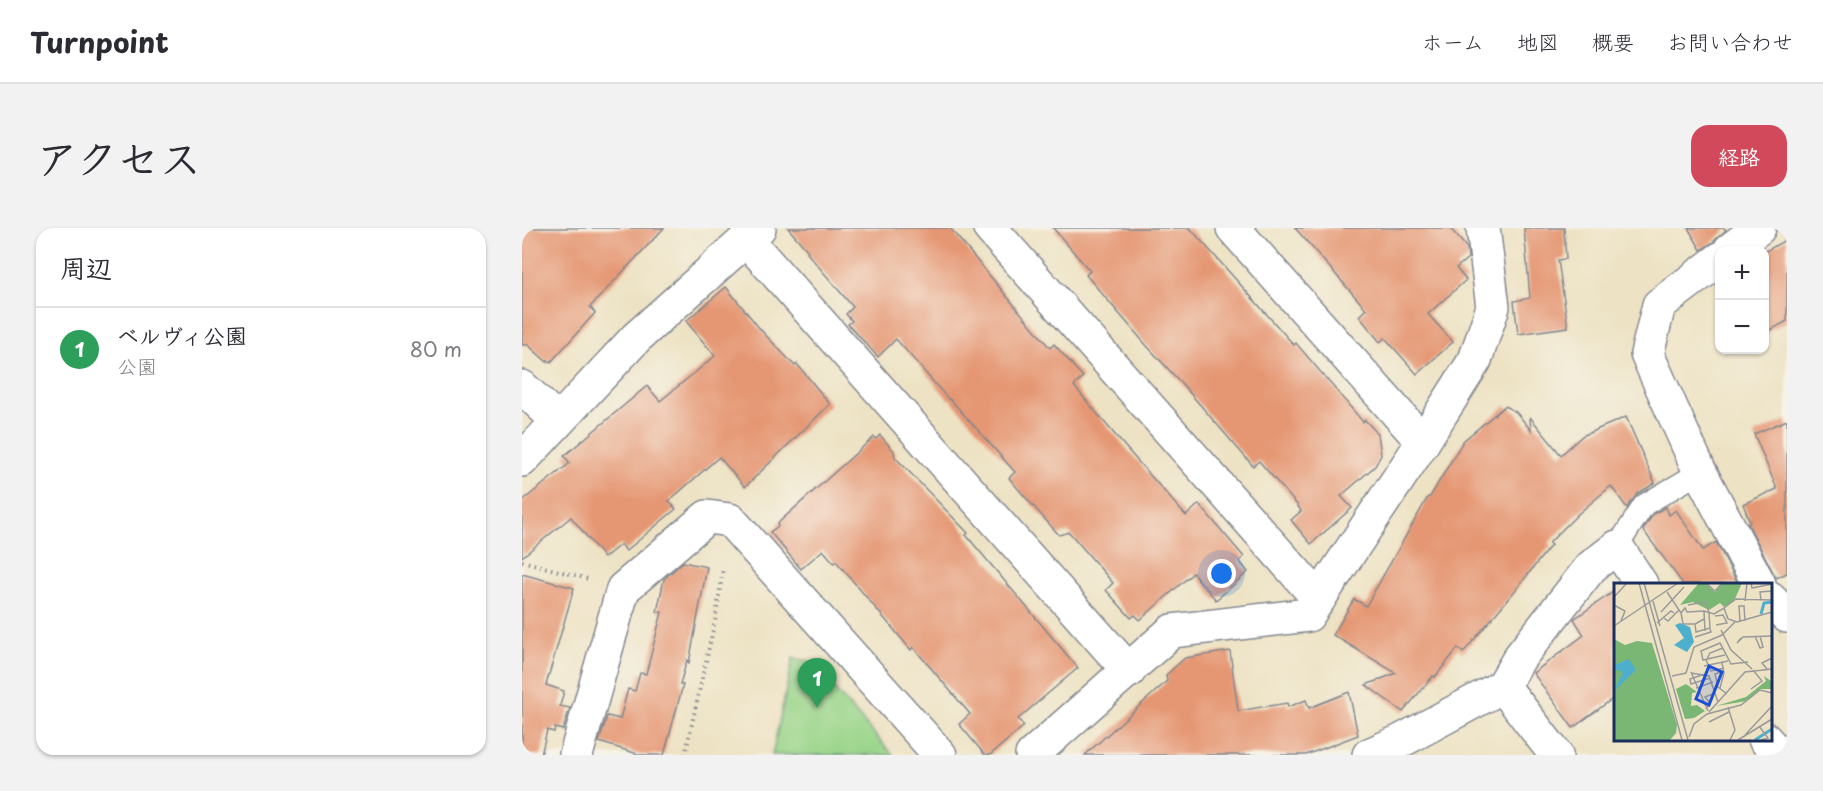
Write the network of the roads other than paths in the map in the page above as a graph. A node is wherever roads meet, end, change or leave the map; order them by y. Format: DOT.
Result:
graph roads {
  1 [pos="990,228"];
  2 [pos="1233,228"];
  3 [pos="1484,228"];
  4 [pos="1759,228"];
  5 [pos="753,233"];
  6 [pos="1735,246"];
  7 [pos="1715,262"];
  8 [pos="522,387"];
  9 [pos="557,420"];
  10 [pos="1424,442"];
  11 [pos="522,460"];
  12 [pos="1700,472"];
  13 [pos="1617,547"];
  14 [pos="1640,583"];
  15 [pos="1758,583"];
  16 [pos="1319,599"];
  17 [pos="1772,601"];
  18 [pos="1787,616"];
  19 [pos="1129,671"];
  20 [pos="1503,686"];
  21 [pos="1767,740"];
  22 [pos="576,755"];
  23 [pos="940,755"];
  24 [pos="1032,755"];
  25 [pos="1370,755"];
  26 [pos="1556,755"];
  27 [pos="1779,755"];
  1 -- 16 [label="street"];
  2 -- 10 [label="street"];
  3 -- 10 [label="street"];
  4 -- 6 [label="street"];
  5 -- 9 [label="street"];
  5 -- 19 [label="street"];
  7 -- 12 [label="street"];
  8 -- 9 [label="street"];
  9 -- 11 [label="street"];
  10 -- 16 [label="street"];
  12 -- 13 [label="lane"];
  12 -- 15 [label="street"];
  13 -- 14 [label="street"];
  13 -- 20 [label="street"];
  16 -- 19 [label="street"];
  17 -- 18 [label="street"];
  19 -- 24 [label="street"];
  20 -- 25 [label="street"];
  20 -- 26 [label="street"];
  21 -- 27 [label="street"];
  22 -- 23 [label="street"];
}
